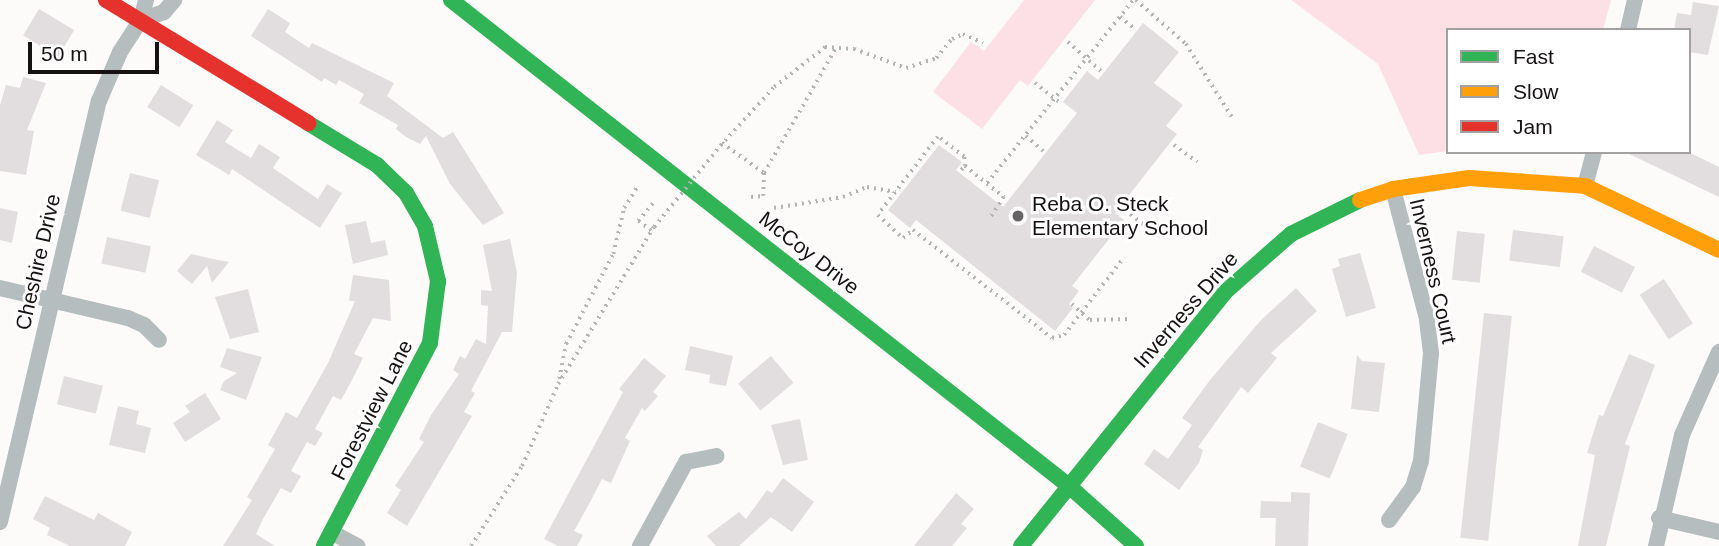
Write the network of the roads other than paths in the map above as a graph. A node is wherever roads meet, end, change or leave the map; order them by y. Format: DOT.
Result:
graph roads {
  1 [pos="106,0"];
  2 [pos="146,0"];
  3 [pos="174,0"];
  4 [pos="451,0"];
  5 [pos="1635,0"];
  6 [pos="141,20"];
  7 [pos="1628,28"];
  8 [pos="1593,154"];
  9 [pos="1585,186"];
  10 [pos="1393,189"];
  11 [pos="1719,250"];
  12 [pos="0,288"];
  13 [pos="51,299"];
  14 [pos="159,340"];
  15 [pos="1719,352"];
  16 [pos="716,456"];
  17 [pos="1069,486"];
  18 [pos="1659,518"];
  19 [pos="1389,520"];
  20 [pos="0,522"];
  21 [pos="1719,532"];
  22 [pos="328,539"];
  23 [pos="358,546"];
  24 [pos="640,546"];
  25 [pos="1021,546"];
  26 [pos="1136,546"];
  27 [pos="1656,546"];
  1 -- 6 [label="street, Forestview Lane"];
  2 -- 6 [label="street, Cheshire Drive"];
  3 -- 6 [label="street, Cheshire Drive"];
  4 -- 17 [label="street, McCoy Drive"];
  5 -- 7 [label="street"];
  6 -- 13 [label="street, Cheshire Drive"];
  6 -- 22 [label="street, Forestview Lane"];
  8 -- 9 [label="street"];
  9 -- 10 [label="street, Inverness Drive"];
  9 -- 11 [label="street, Inverness Drive"];
  10 -- 17 [label="street, Inverness Drive"];
  10 -- 19 [label="street, Inverness Court"];
  12 -- 13 [label="street"];
  13 -- 14 [label="street"];
  13 -- 20 [label="street, Cheshire Drive"];
  15 -- 18 [label="street"];
  16 -- 24 [label="street"];
  17 -- 25 [label="street, Inverness Drive"];
  17 -- 26 [label="street, McCoy Drive"];
  18 -- 21 [label="street"];
  18 -- 27 [label="street"];
  22 -- 23 [label="street"];
}
